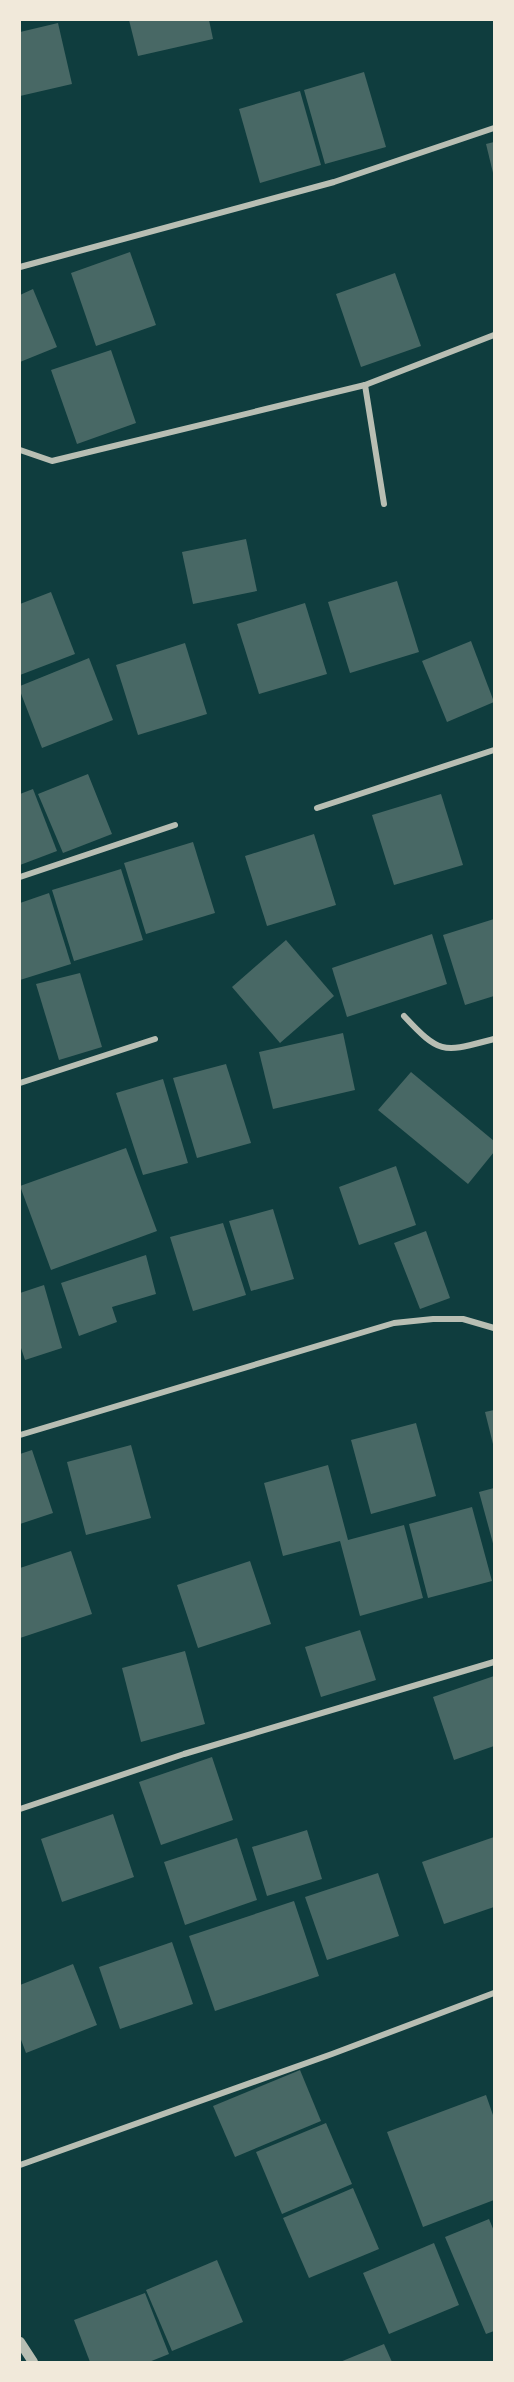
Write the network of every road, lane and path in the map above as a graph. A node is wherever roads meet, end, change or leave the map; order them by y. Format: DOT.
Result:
graph roads {
  1 [pos="495,128"];
  2 [pos="20,267"];
  3 [pos="495,335"];
  4 [pos="365,385"];
  5 [pos="20,450"];
  6 [pos="384,504"];
  7 [pos="495,750"];
  8 [pos="317,808"];
  9 [pos="175,825"];
  10 [pos="20,877"];
  11 [pos="404,1016"];
  12 [pos="155,1039"];
  13 [pos="495,1039"];
  14 [pos="20,1083"];
  15 [pos="495,1328"];
  16 [pos="20,1435"];
  17 [pos="495,1662"];
  18 [pos="20,1809"];
  19 [pos="495,1993"];
  20 [pos="20,2165"];
  21 [pos="20,2342"];
  22 [pos="33,2362"];
  1 -- 2 [label="street"];
  3 -- 4 [label="street"];
  4 -- 5 [label="street"];
  4 -- 6 [label="street"];
  7 -- 8 [label="street"];
  9 -- 10 [label="street"];
  11 -- 13 [label="street"];
  12 -- 14 [label="street"];
  15 -- 16 [label="street"];
  17 -- 18 [label="street"];
  19 -- 20 [label="street"];
  21 -- 22 [label="street"];
}
